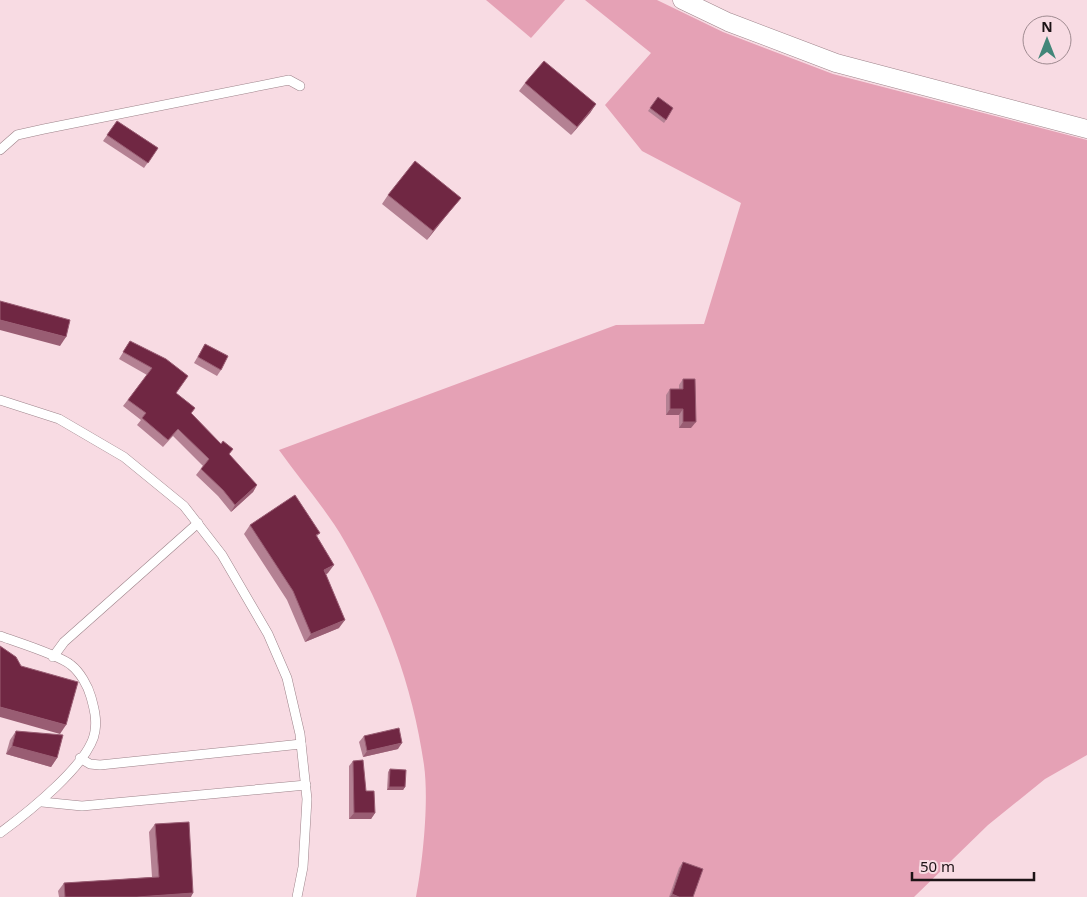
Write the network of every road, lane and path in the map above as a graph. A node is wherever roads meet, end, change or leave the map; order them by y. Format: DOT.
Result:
graph roads {
  1 [pos="682,0"];
  2 [pos="300,86"];
  3 [pos="1087,128"];
  4 [pos="0,150"];
  5 [pos="0,400"];
  6 [pos="198,523"];
  7 [pos="0,636"];
  8 [pos="53,657"];
  9 [pos="301,744"];
  10 [pos="80,758"];
  11 [pos="306,785"];
  12 [pos="42,802"];
  13 [pos="0,833"];
  14 [pos="297,897"];
  1 -- 3 [label="street"];
  2 -- 4 [label="lane"];
  5 -- 6 [label="lane"];
  6 -- 8 [label="lane"];
  6 -- 9 [label="lane"];
  7 -- 8 [label="lane"];
  8 -- 10 [label="lane"];
  9 -- 10 [label="lane"];
  9 -- 11 [label="lane"];
  10 -- 12 [label="lane"];
  11 -- 12 [label="lane"];
  11 -- 14 [label="lane"];
  12 -- 13 [label="lane"];
}
